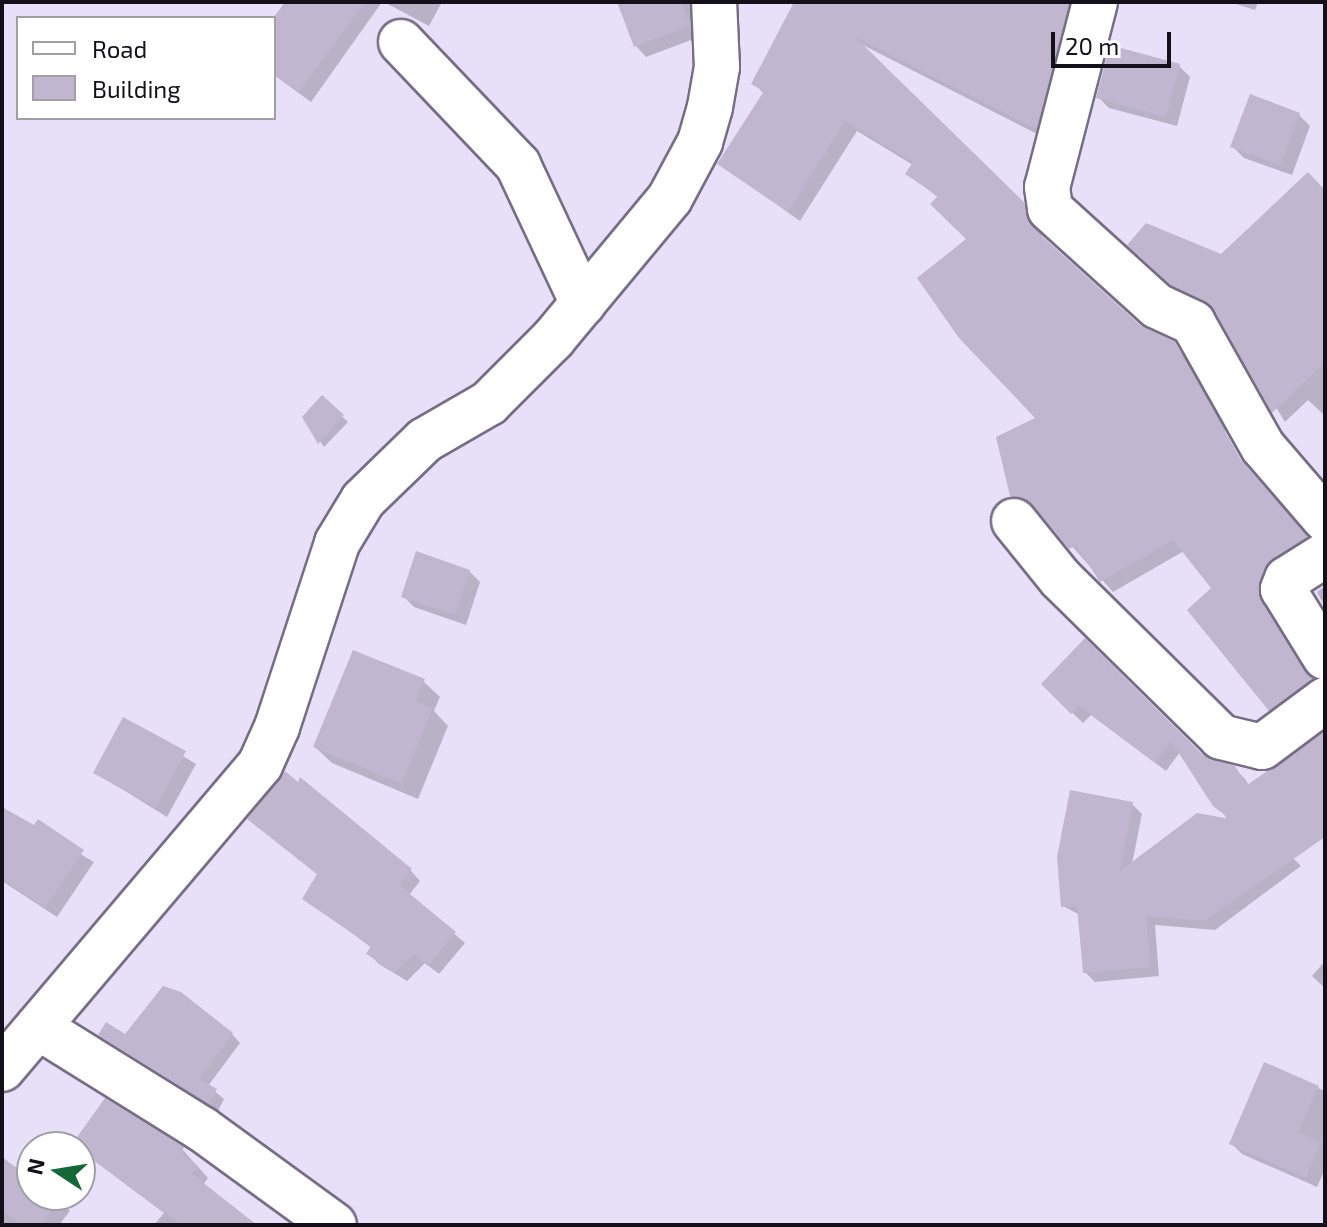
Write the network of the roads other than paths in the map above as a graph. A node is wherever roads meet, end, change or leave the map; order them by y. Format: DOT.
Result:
graph roads {
  1 [pos="714,2"];
  2 [pos="1095,2"];
  3 [pos="401,42"];
  4 [pos="590,296"];
  5 [pos="1325,519"];
  6 [pos="1014,521"];
  7 [pos="1325,555"];
  8 [pos="1325,657"];
  9 [pos="1325,700"];
  10 [pos="16,1045"];
  11 [pos="334,1225"];
  1 -- 4 [label="street"];
  2 -- 5 [label="street"];
  3 -- 4 [label="street"];
  4 -- 10 [label="street"];
  6 -- 9 [label="street"];
  7 -- 8 [label="street"];
  10 -- 11 [label="street"];
}
